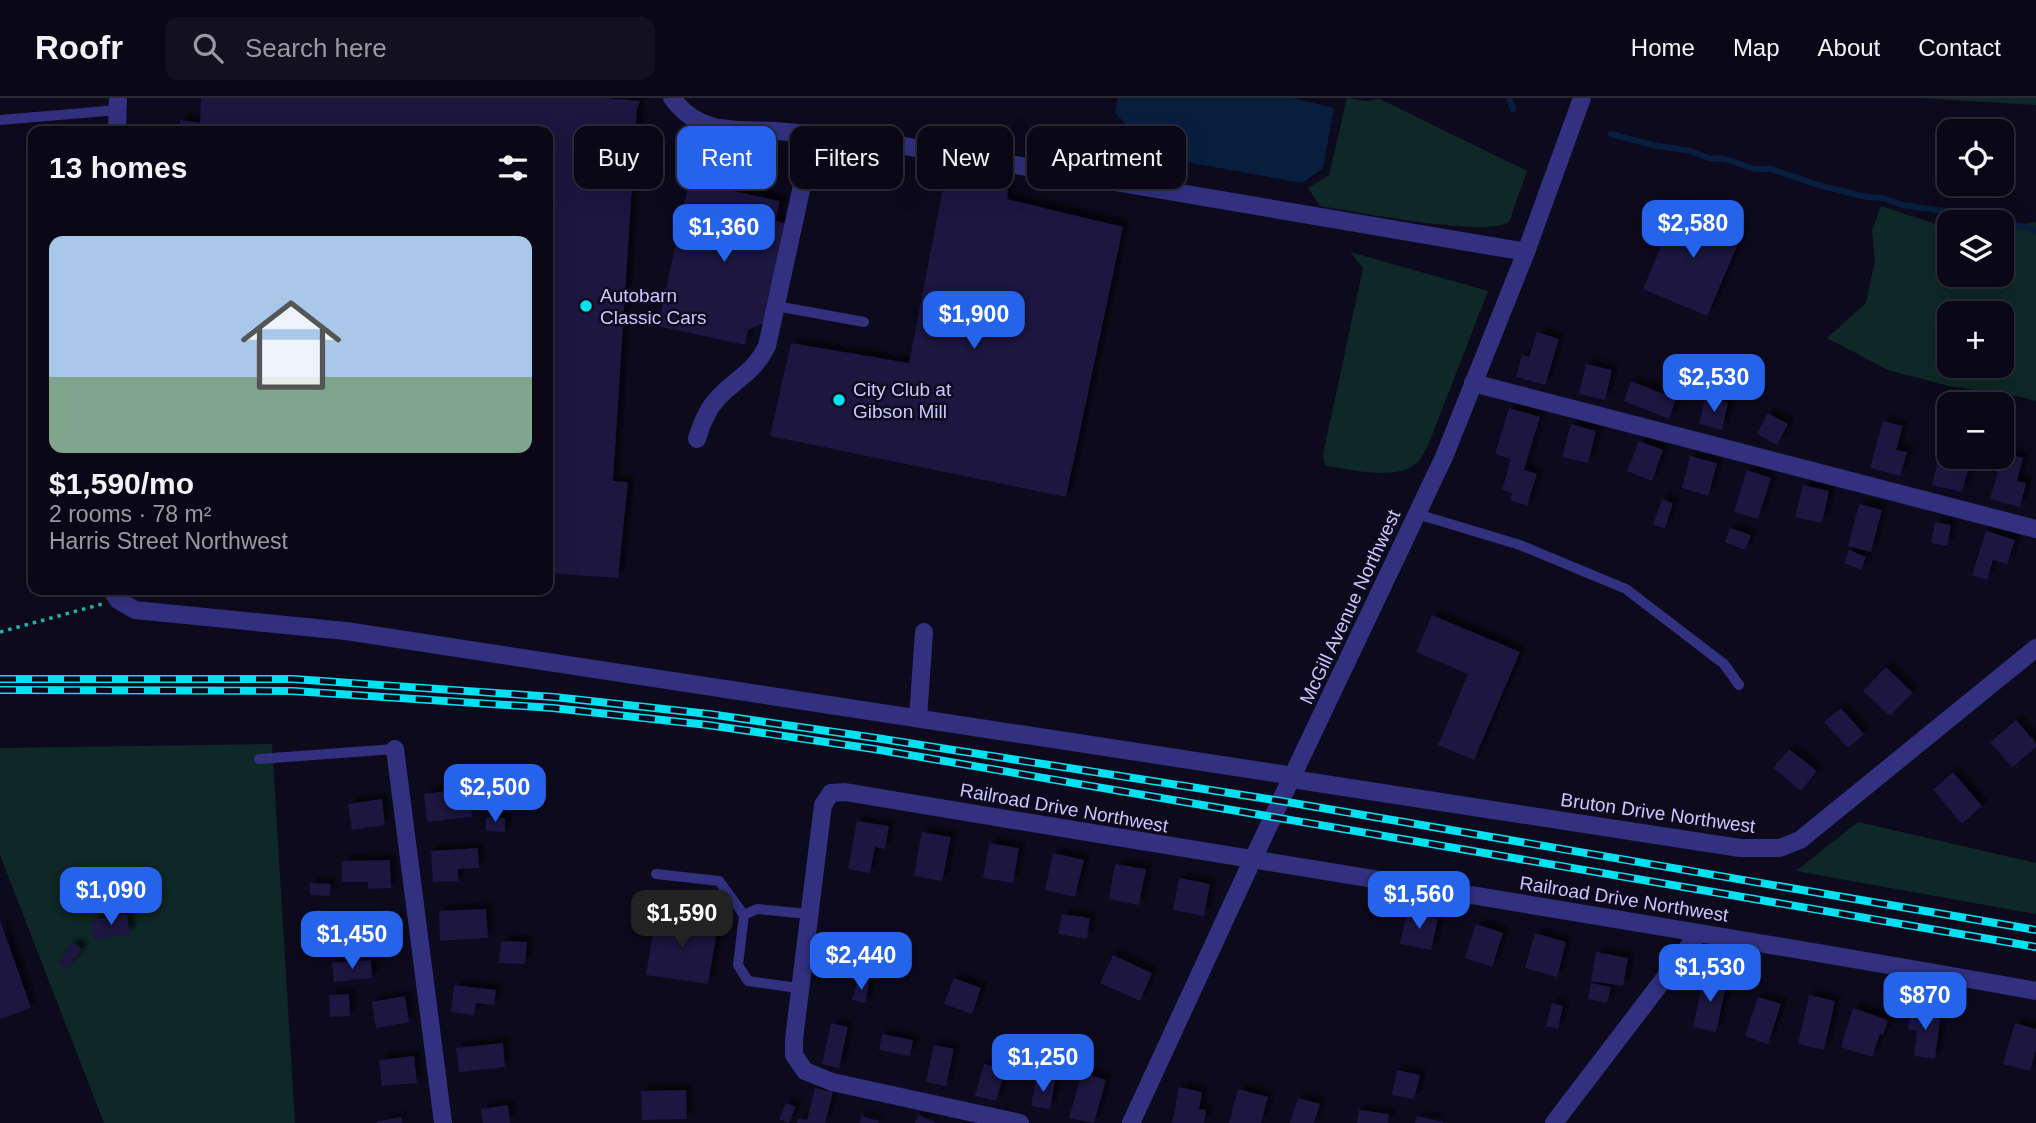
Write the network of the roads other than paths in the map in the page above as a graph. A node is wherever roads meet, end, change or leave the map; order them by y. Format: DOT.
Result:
graph roads {
  1 [pos="672,98"];
  2 [pos="1582,98"];
  3 [pos="118,104"];
  4 [pos="0,120"];
  5 [pos="117,126"];
  6 [pos="790,134"];
  7 [pos="903,146"];
  8 [pos="801,189"];
  9 [pos="1526,252"];
  10 [pos="776,306"];
  11 [pos="864,322"];
  12 [pos="1474,383"];
  13 [pos="696,439"];
  14 [pos="1417,514"];
  15 [pos="2036,529"];
  16 [pos="115,595"];
  17 [pos="925,632"];
  18 [pos="2036,648"];
  19 [pos="1739,685"];
  20 [pos="918,718"];
  21 [pos="395,749"];
  22 [pos="259,760"];
  23 [pos="1293,778"];
  24 [pos="1252,861"];
  25 [pos="656,874"];
  26 [pos="808,914"];
  27 [pos="744,915"];
  28 [pos="1699,933"];
  29 [pos="799,988"];
  30 [pos="2036,991"];
  31 [pos="443,1123"];
  32 [pos="1020,1123"];
  33 [pos="1131,1123"];
  34 [pos="1554,1123"];
  1 -- 6 [label="street"];
  2 -- 9 [label="street, McGill Avenue Northwest"];
  3 -- 4 [label="lane"];
  3 -- 5 [label="street"];
  7 -- 9 [label="street"];
  8 -- 10 [label="street"];
  9 -- 12 [label="street, McGill Avenue Northwest"];
  10 -- 11 [label="lane"];
  10 -- 13 [label="street"];
  12 -- 14 [label="street, McGill Avenue Northwest"];
  12 -- 15 [label="street"];
  14 -- 19 [label="lane"];
  14 -- 23 [label="street, McGill Avenue Northwest"];
  16 -- 20 [label="street, Bruton Drive Northwest"];
  17 -- 20 [label="street"];
  18 -- 23 [label="street, Bruton Drive Northwest"];
  20 -- 23 [label="street, Bruton Drive Northwest"];
  21 -- 22 [label="lane"];
  21 -- 31 [label="street"];
  23 -- 24 [label="street, McGill Avenue Northwest"];
  24 -- 26 [label="street, Railroad Drive Northwest"];
  24 -- 28 [label="street, Railroad Drive Northwest"];
  24 -- 33 [label="street, McGill Avenue Northwest"];
  25 -- 27 [label="lane"];
  26 -- 27 [label="lane"];
  26 -- 29 [label="street"];
  27 -- 29 [label="lane"];
  28 -- 30 [label="street, Railroad Drive Northwest"];
  28 -- 34 [label="street"];
  29 -- 32 [label="street"];
}
